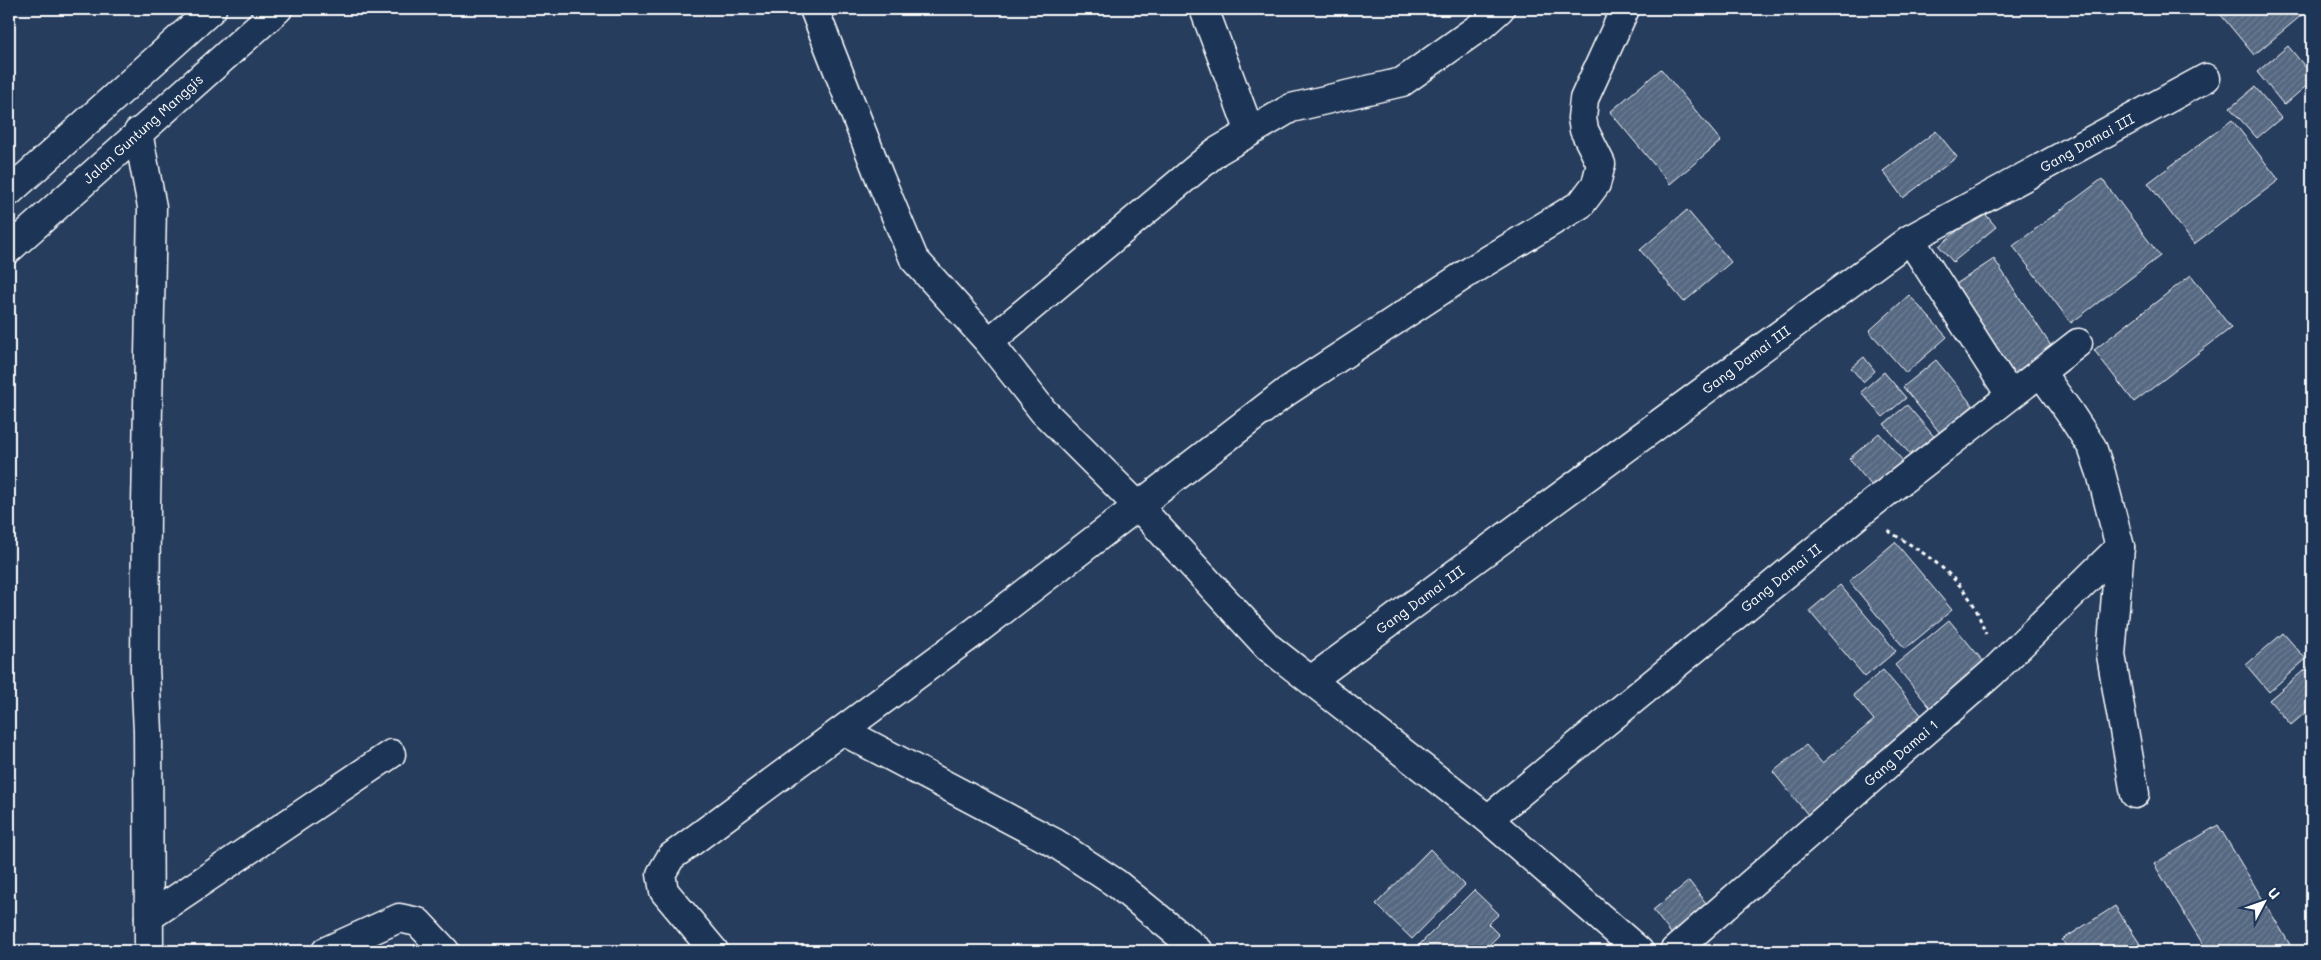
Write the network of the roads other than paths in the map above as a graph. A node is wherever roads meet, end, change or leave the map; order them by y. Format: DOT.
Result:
graph roads {
  1 [pos="212,9"];
  2 [pos="278,9"];
  3 [pos="814,9"];
  4 [pos="1204,9"];
  5 [pos="1500,9"];
  6 [pos="1625,9"];
  7 [pos="2206,78"];
  8 [pos="138,132"];
  9 [pos="1250,132"];
  10 [pos="9,192"];
  11 [pos="1910,239"];
  12 [pos="9,250"];
  13 [pos="989,342"];
  14 [pos="2078,343"];
  15 [pos="2040,373"];
  16 [pos="2010,395"];
  17 [pos="1139,508"];
  18 [pos="2120,547"];
  19 [pos="1311,680"];
  20 [pos="842,730"];
  21 [pos="391,754"];
  22 [pos="2135,794"];
  23 [pos="1488,819"];
  24 [pos="149,917"];
  25 [pos="149,951"];
  26 [pos="326,951"];
  27 [pos="445,951"];
  28 [pos="714,951"];
  29 [pos="1199,951"];
  30 [pos="1639,951"];
  31 [pos="1674,951"];
  1 -- 10 [label="street"];
  2 -- 8 [label="street, Jalan Guntung Manggis"];
  3 -- 13 [label="street"];
  4 -- 9 [label="street"];
  5 -- 9 [label="street"];
  6 -- 17 [label="street"];
  7 -- 11 [label="street, Gang Damai III"];
  8 -- 12 [label="street, Jalan Guntung Manggis"];
  8 -- 24 [label="street"];
  9 -- 13 [label="street"];
  11 -- 16 [label="street"];
  11 -- 19 [label="street, Gang Damai III"];
  13 -- 17 [label="street"];
  14 -- 15 [label="street, Gang Damai II"];
  15 -- 16 [label="street, Gang Damai II"];
  15 -- 18 [label="street"];
  16 -- 23 [label="street, Gang Damai II"];
  17 -- 19 [label="street"];
  17 -- 20 [label="street"];
  18 -- 22 [label="street"];
  18 -- 31 [label="street, Gang Damai 1"];
  19 -- 23 [label="street"];
  20 -- 28 [label="street"];
  20 -- 29 [label="street"];
  21 -- 24 [label="street"];
  23 -- 30 [label="street"];
  24 -- 25 [label="street"];
  26 -- 27 [label="street"];
}
